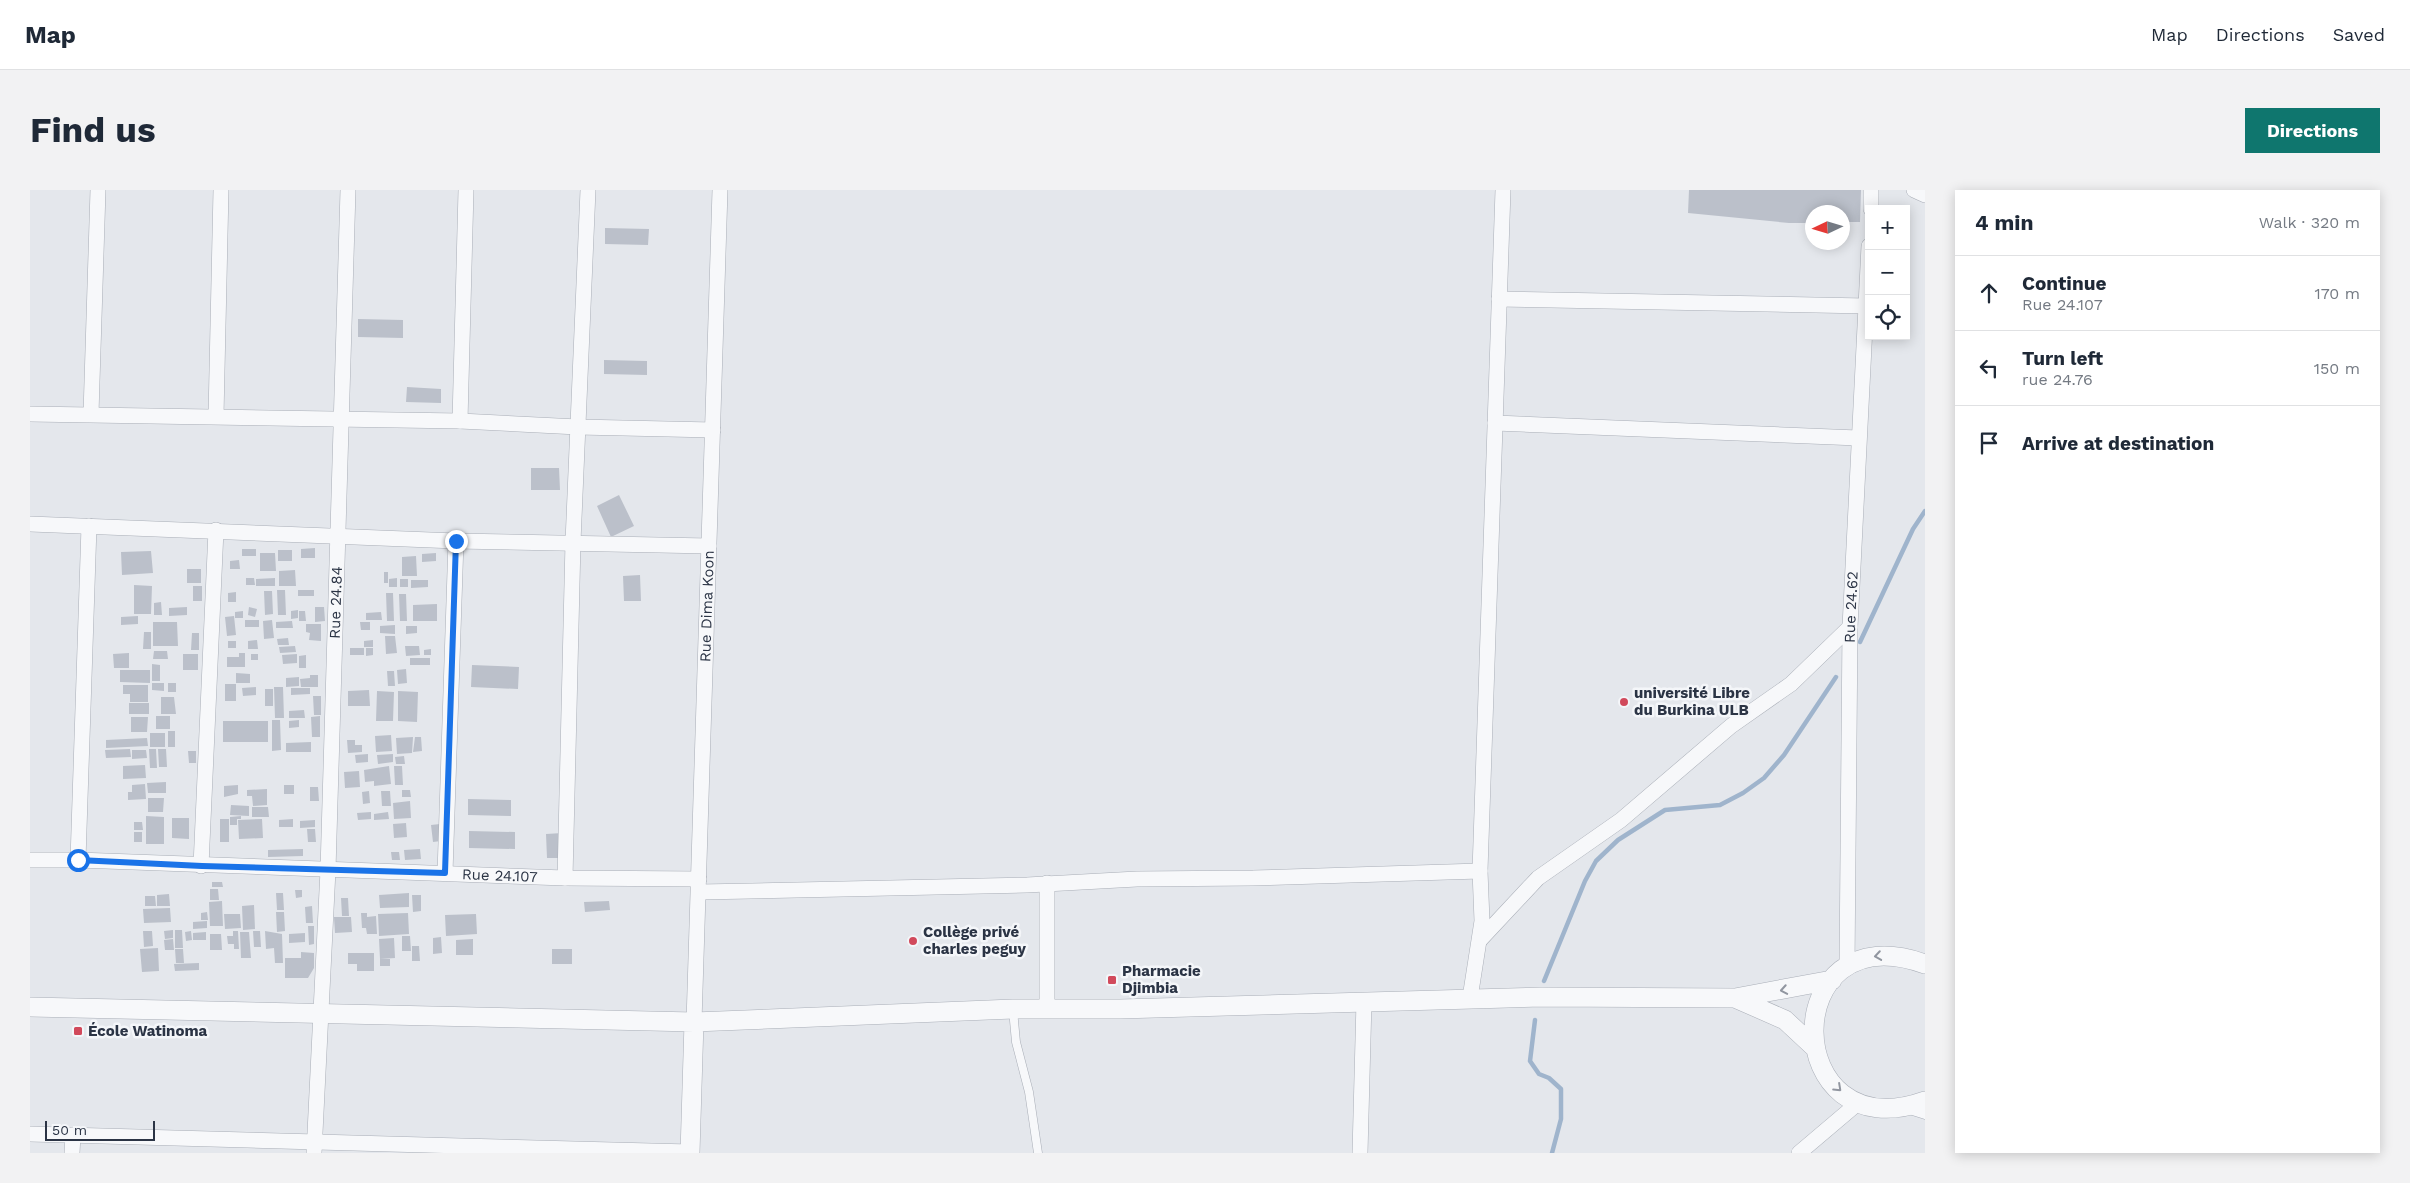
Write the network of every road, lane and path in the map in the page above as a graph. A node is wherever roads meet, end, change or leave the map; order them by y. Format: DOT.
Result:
graph roads {
  1 [pos="98,190"];
  2 [pos="222,190"];
  3 [pos="348,190"];
  4 [pos="466,190"];
  5 [pos="588,190"];
  6 [pos="720,190"];
  7 [pos="1503,190"];
  8 [pos="1871,190"];
  9 [pos="1914,190"];
  10 [pos="1925,195"];
  11 [pos="1870,205"];
  12 [pos="1869,250"];
  13 [pos="1867,295"];
  14 [pos="1499,300"];
  15 [pos="1865,306"];
  16 [pos="1865,322"];
  17 [pos="30,414"];
  18 [pos="91,414"];
  19 [pos="216,416"];
  20 [pos="342,420"];
  21 [pos="460,421"];
  22 [pos="1495,423"];
  23 [pos="578,427"];
  24 [pos="713,430"];
  25 [pos="1858,438"];
  26 [pos="30,524"];
  27 [pos="89,526"];
  28 [pos="216,530"];
  29 [pos="339,536"];
  30 [pos="456,541"];
  31 [pos="573,542"];
  32 [pos="709,546"];
  33 [pos="1850,627"];
  34 [pos="30,860"];
  35 [pos="78,860"];
  36 [pos="202,866"];
  37 [pos="328,870"];
  38 [pos="1480,871"];
  39 [pos="445,873"];
  40 [pos="565,878"];
  41 [pos="1047,883"];
  42 [pos="700,886"];
  43 [pos="1480,940"];
  44 [pos="1925,964"];
  45 [pos="1847,968"];
  46 [pos="1832,980"];
  47 [pos="1470,998"];
  48 [pos="1736,998"];
  49 [pos="1364,1001"];
  50 [pos="30,1007"];
  51 [pos="1047,1008"];
  52 [pos="1013,1009"];
  53 [pos="320,1014"];
  54 [pos="694,1022"];
  55 [pos="1814,1047"];
  56 [pos="1925,1101"];
  57 [pos="1858,1104"];
  58 [pos="1904,1109"];
  59 [pos="1925,1115"];
  60 [pos="30,1134"];
  61 [pos="73,1135"];
  62 [pos="190,1146"];
  63 [pos="314,1147"];
  64 [pos="426,1150"];
  65 [pos="553,1151"];
  66 [pos="72,1153"];
  67 [pos="690,1153"];
  68 [pos="1038,1153"];
  69 [pos="1360,1153"];
  70 [pos="1799,1153"];
  1 -- 18 [label="street"];
  2 -- 19 [label="street"];
  3 -- 20 [label="street, Rue 24.84"];
  4 -- 21 [label="street"];
  5 -- 23 [label="street"];
  6 -- 24 [label="street, Rue Dima Koon"];
  7 -- 14 [label="street"];
  8 -- 11 [label="street"];
  9 -- 10 [label="street"];
  12 -- 13 [label="street, Rue 24.62"];
  14 -- 15 [label="street"];
  14 -- 22 [label="street"];
  16 -- 25 [label="street, Rue 24.62"];
  17 -- 18 [label="street"];
  18 -- 19 [label="street"];
  19 -- 20 [label="street"];
  20 -- 21 [label="street"];
  20 -- 29 [label="street, Rue 24.84"];
  21 -- 23 [label="street"];
  22 -- 25 [label="street"];
  22 -- 38 [label="street"];
  23 -- 24 [label="street"];
  23 -- 31 [label="street"];
  24 -- 32 [label="street, Rue Dima Koon"];
  25 -- 33 [label="street, Rue 24.62"];
  26 -- 27 [label="street"];
  27 -- 28 [label="street"];
  27 -- 35 [label="street"];
  28 -- 29 [label="street"];
  28 -- 36 [label="street"];
  29 -- 30 [label="street"];
  29 -- 37 [label="street, Rue 24.84"];
  30 -- 31 [label="street"];
  30 -- 39 [label="street"];
  31 -- 32 [label="street"];
  31 -- 40 [label="street"];
  32 -- 42 [label="street, Rue Dima Koon"];
  33 -- 43 [label="street"];
  33 -- 45 [label="street, Rue 24.62"];
  34 -- 35 [label="street, Rue 24.107"];
  35 -- 36 [label="street, Rue 24.107"];
  36 -- 37 [label="street, Rue 24.107"];
  37 -- 39 [label="street, Rue 24.107"];
  37 -- 53 [label="street, Rue 24.84"];
  38 -- 41 [label="street, Rue 24.107"];
  38 -- 43 [label="street"];
  39 -- 40 [label="street, Rue 24.107"];
  40 -- 42 [label="street, Rue 24.107"];
  41 -- 42 [label="street, Rue 24.107"];
  41 -- 51 [label="street"];
  42 -- 54 [label="street, Rue Dima Koon"];
  43 -- 47 [label="street"];
  44 -- 45 [label="street, one-way"];
  45 -- 46 [label="street"];
  46 -- 48 [label="street, one-way"];
  46 -- 55 [label="street"];
  47 -- 48 [label="street"];
  47 -- 49 [label="street"];
  48 -- 55 [label="street"];
  49 -- 51 [label="street"];
  49 -- 69 [label="street"];
  50 -- 53 [label="street"];
  51 -- 52 [label="street"];
  52 -- 54 [label="street"];
  52 -- 68 [label="lane"];
  53 -- 54 [label="street"];
  53 -- 63 [label="street, Rue 24.84"];
  54 -- 67 [label="street"];
  55 -- 57 [label="street, one-way"];
  56 -- 58 [label="street"];
  57 -- 58 [label="street"];
  57 -- 70 [label="street"];
  58 -- 59 [label="lane"];
  60 -- 61 [label="street"];
  61 -- 62 [label="street"];
  61 -- 66 [label="street"];
  62 -- 63 [label="street"];
  63 -- 64 [label="street"];
  64 -- 65 [label="street"];
  65 -- 67 [label="street"];
}
